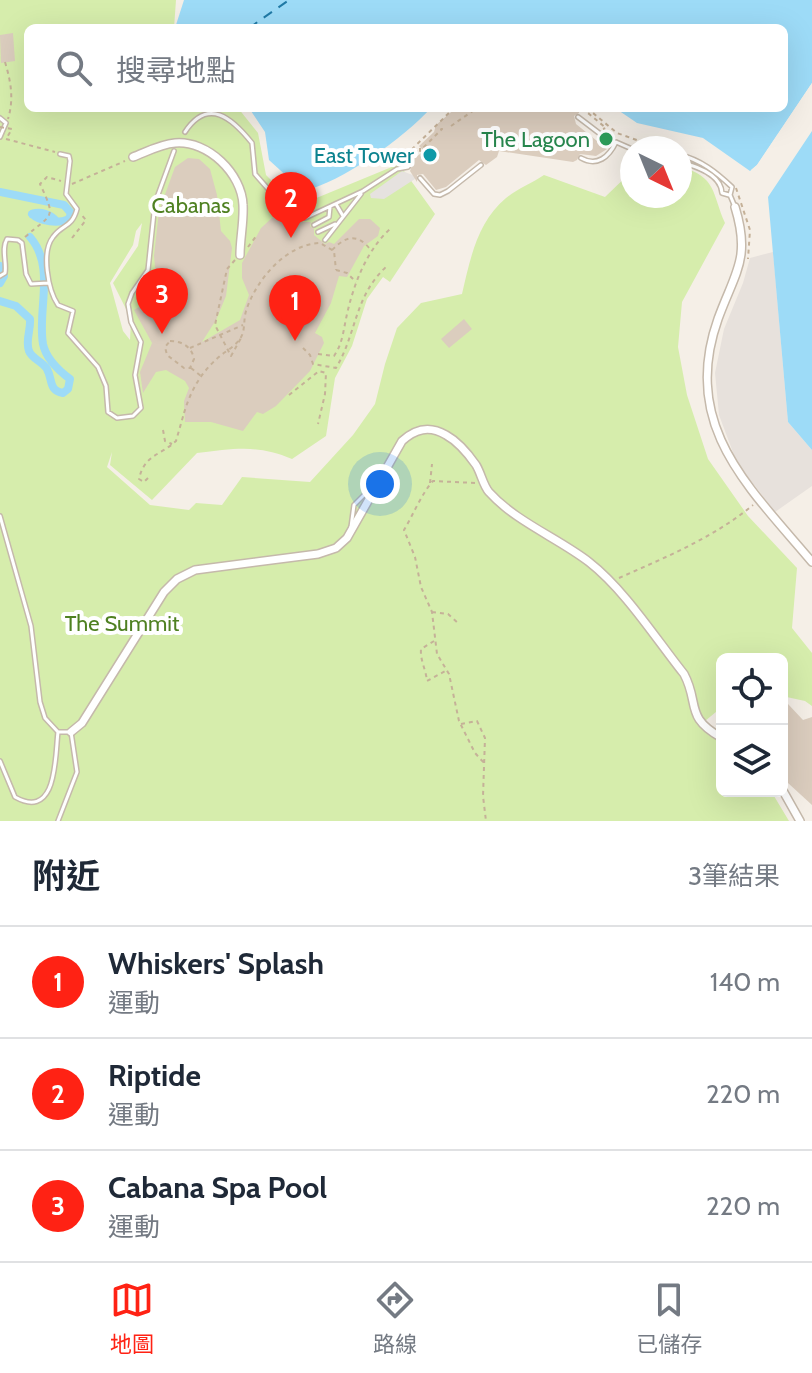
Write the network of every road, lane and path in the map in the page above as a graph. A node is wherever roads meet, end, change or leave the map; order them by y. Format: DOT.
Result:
graph roads {
  1 [pos="5,62"];
  2 [pos="450,112"];
  3 [pos="471,112"];
  4 [pos="585,112"];
  5 [pos="591,112"];
  6 [pos="578,117"];
  7 [pos="0,118"];
  8 [pos="6,123"];
  9 [pos="0,127"];
  10 [pos="606,128"];
  11 [pos="442,129"];
  12 [pos="437,131"];
  13 [pos="185,132"];
  14 [pos="599,133"];
  15 [pos="623,136"];
  16 [pos="0,137"];
  17 [pos="620,144"];
  18 [pos="174,151"];
  19 [pos="60,154"];
  20 [pos="401,155"];
  21 [pos="406,155"];
  22 [pos="133,157"];
  23 [pos="581,158"];
  24 [pos="692,160"];
  25 [pos="481,165"];
  26 [pos="692,166"];
  27 [pos="408,167"];
  28 [pos="420,178"];
  29 [pos="729,184"];
  30 [pos="66,187"];
  31 [pos="722,187"];
  32 [pos="363,191"];
  33 [pos="730,195"];
  34 [pos="336,204"];
  35 [pos="738,204"];
  36 [pos="331,206"];
  37 [pos="77,209"];
  38 [pos="290,214"];
  39 [pos="40,216"];
  40 [pos="48,216"];
  41 [pos="343,216"];
  42 [pos="305,218"];
  43 [pos="338,223"];
  44 [pos="314,225"];
  45 [pos="390,229"];
  46 [pos="318,232"];
  47 [pos="27,235"];
  48 [pos="72,238"];
  49 [pos="325,240"];
  50 [pos="332,250"];
  51 [pos="371,251"];
  52 [pos="240,255"];
  53 [pos="749,258"];
  54 [pos="230,265"];
  55 [pos="387,266"];
  56 [pos="0,276"];
  57 [pos="48,283"];
  58 [pos="357,283"];
  59 [pos="244,325"];
  60 [pos="344,326"];
  61 [pos="351,328"];
  62 [pos="241,338"];
  63 [pos="190,348"];
  64 [pos="303,348"];
  65 [pos="318,354"];
  66 [pos="190,368"];
  67 [pos="201,376"];
  68 [pos="289,395"];
  69 [pos="318,424"];
  70 [pos="163,430"];
  71 [pos="173,444"];
  72 [pos="432,464"];
  73 [pos="148,478"];
  74 [pos="474,483"];
  75 [pos="430,484"];
  76 [pos="758,507"];
  77 [pos="0,516"];
  78 [pos="812,562"];
  79 [pos="613,585"];
  80 [pos="432,612"];
  81 [pos="459,624"];
  82 [pos="435,640"];
  83 [pos="447,670"];
  84 [pos="461,724"];
  85 [pos="58,732"];
  86 [pos="71,732"];
  87 [pos="716,734"];
  88 [pos="0,761"];
  89 [pos="485,764"];
  90 [pos="786,797"];
  91 [pos="58,821"];
  92 [pos="486,821"];
  93 [pos="800,821"];
  1 -- 8 [label="path"];
  2 -- 21 [label="path"];
  3 -- 11 [label="path"];
  4 -- 10 [label="path"];
  5 -- 10 [label="path"];
  6 -- 14 [label="lane"];
  7 -- 8 [label="lane"];
  8 -- 16 [label="lane"];
  9 -- 19 [label="path, bridge"];
  10 -- 15 [label="path"];
  11 -- 12 [label="path"];
  11 -- 21 [label="path"];
  13 -- 38 [label="lane"];
  17 -- 23 [label="lane"];
  18 -- 57 [label="lane"];
  19 -- 30 [label="lane"];
  20 -- 21 [label="path"];
  22 -- 30 [label="path"];
  22 -- 52 [label="street"];
  24 -- 29 [label="lane"];
  25 -- 28 [label="lane"];
  26 -- 31 [label="lane"];
  27 -- 32 [label="lane"];
  29 -- 31 [label="lane"];
  29 -- 33 [label="lane"];
  30 -- 37 [label="lane"];
  30 -- 40 [label="path"];
  31 -- 33 [label="lane"];
  32 -- 34 [label="lane"];
  32 -- 41 [label="lane"];
  33 -- 35 [label="lane"];
  34 -- 36 [label="lane"];
  34 -- 41 [label="lane"];
  35 -- 53 [label="path"];
  35 -- 78 [label="street"];
  36 -- 42 [label="lane"];
  36 -- 44 [label="lane"];
  37 -- 48 [label="path"];
  37 -- 57 [label="lane"];
  39 -- 40 [label="path"];
  40 -- 47 [label="path"];
  41 -- 43 [label="lane"];
  43 -- 46 [label="lane"];
  43 -- 49 [label="lane"];
  45 -- 51 [label="path"];
  50 -- 51 [label="path"];
  50 -- 58 [label="path, bridge"];
  50 -- 59 [label="path, bridge"];
  51 -- 58 [label="path"];
  54 -- 62 [label="path, bridge"];
  55 -- 61 [label="path"];
  56 -- 57 [label="lane"];
  58 -- 60 [label="path"];
  59 -- 62 [label="path, bridge"];
  59 -- 63 [label="path, bridge"];
  60 -- 61 [label="path"];
  60 -- 65 [label="path"];
  61 -- 64 [label="path"];
  62 -- 67 [label="path, bridge"];
  63 -- 66 [label="path"];
  63 -- 66 [label="path"];
  66 -- 67 [label="path"];
  67 -- 71 [label="path, bridge"];
  68 -- 69 [label="path"];
  70 -- 71 [label="path"];
  71 -- 73 [label="path"];
  72 -- 75 [label="path"];
  74 -- 75 [label="path"];
  75 -- 80 [label="path"];
  76 -- 79 [label="path"];
  77 -- 85 [label="lane"];
  79 -- 86 [label="street"];
  79 -- 87 [label="street"];
  80 -- 81 [label="path"];
  80 -- 82 [label="path"];
  82 -- 83 [label="path"];
  82 -- 83 [label="path"];
  83 -- 84 [label="path"];
  84 -- 89 [label="path"];
  84 -- 89 [label="path"];
  85 -- 86 [label="lane"];
  85 -- 88 [label="lane"];
  86 -- 91 [label="lane"];
  89 -- 92 [label="path"];
  90 -- 93 [label="street"];
}
